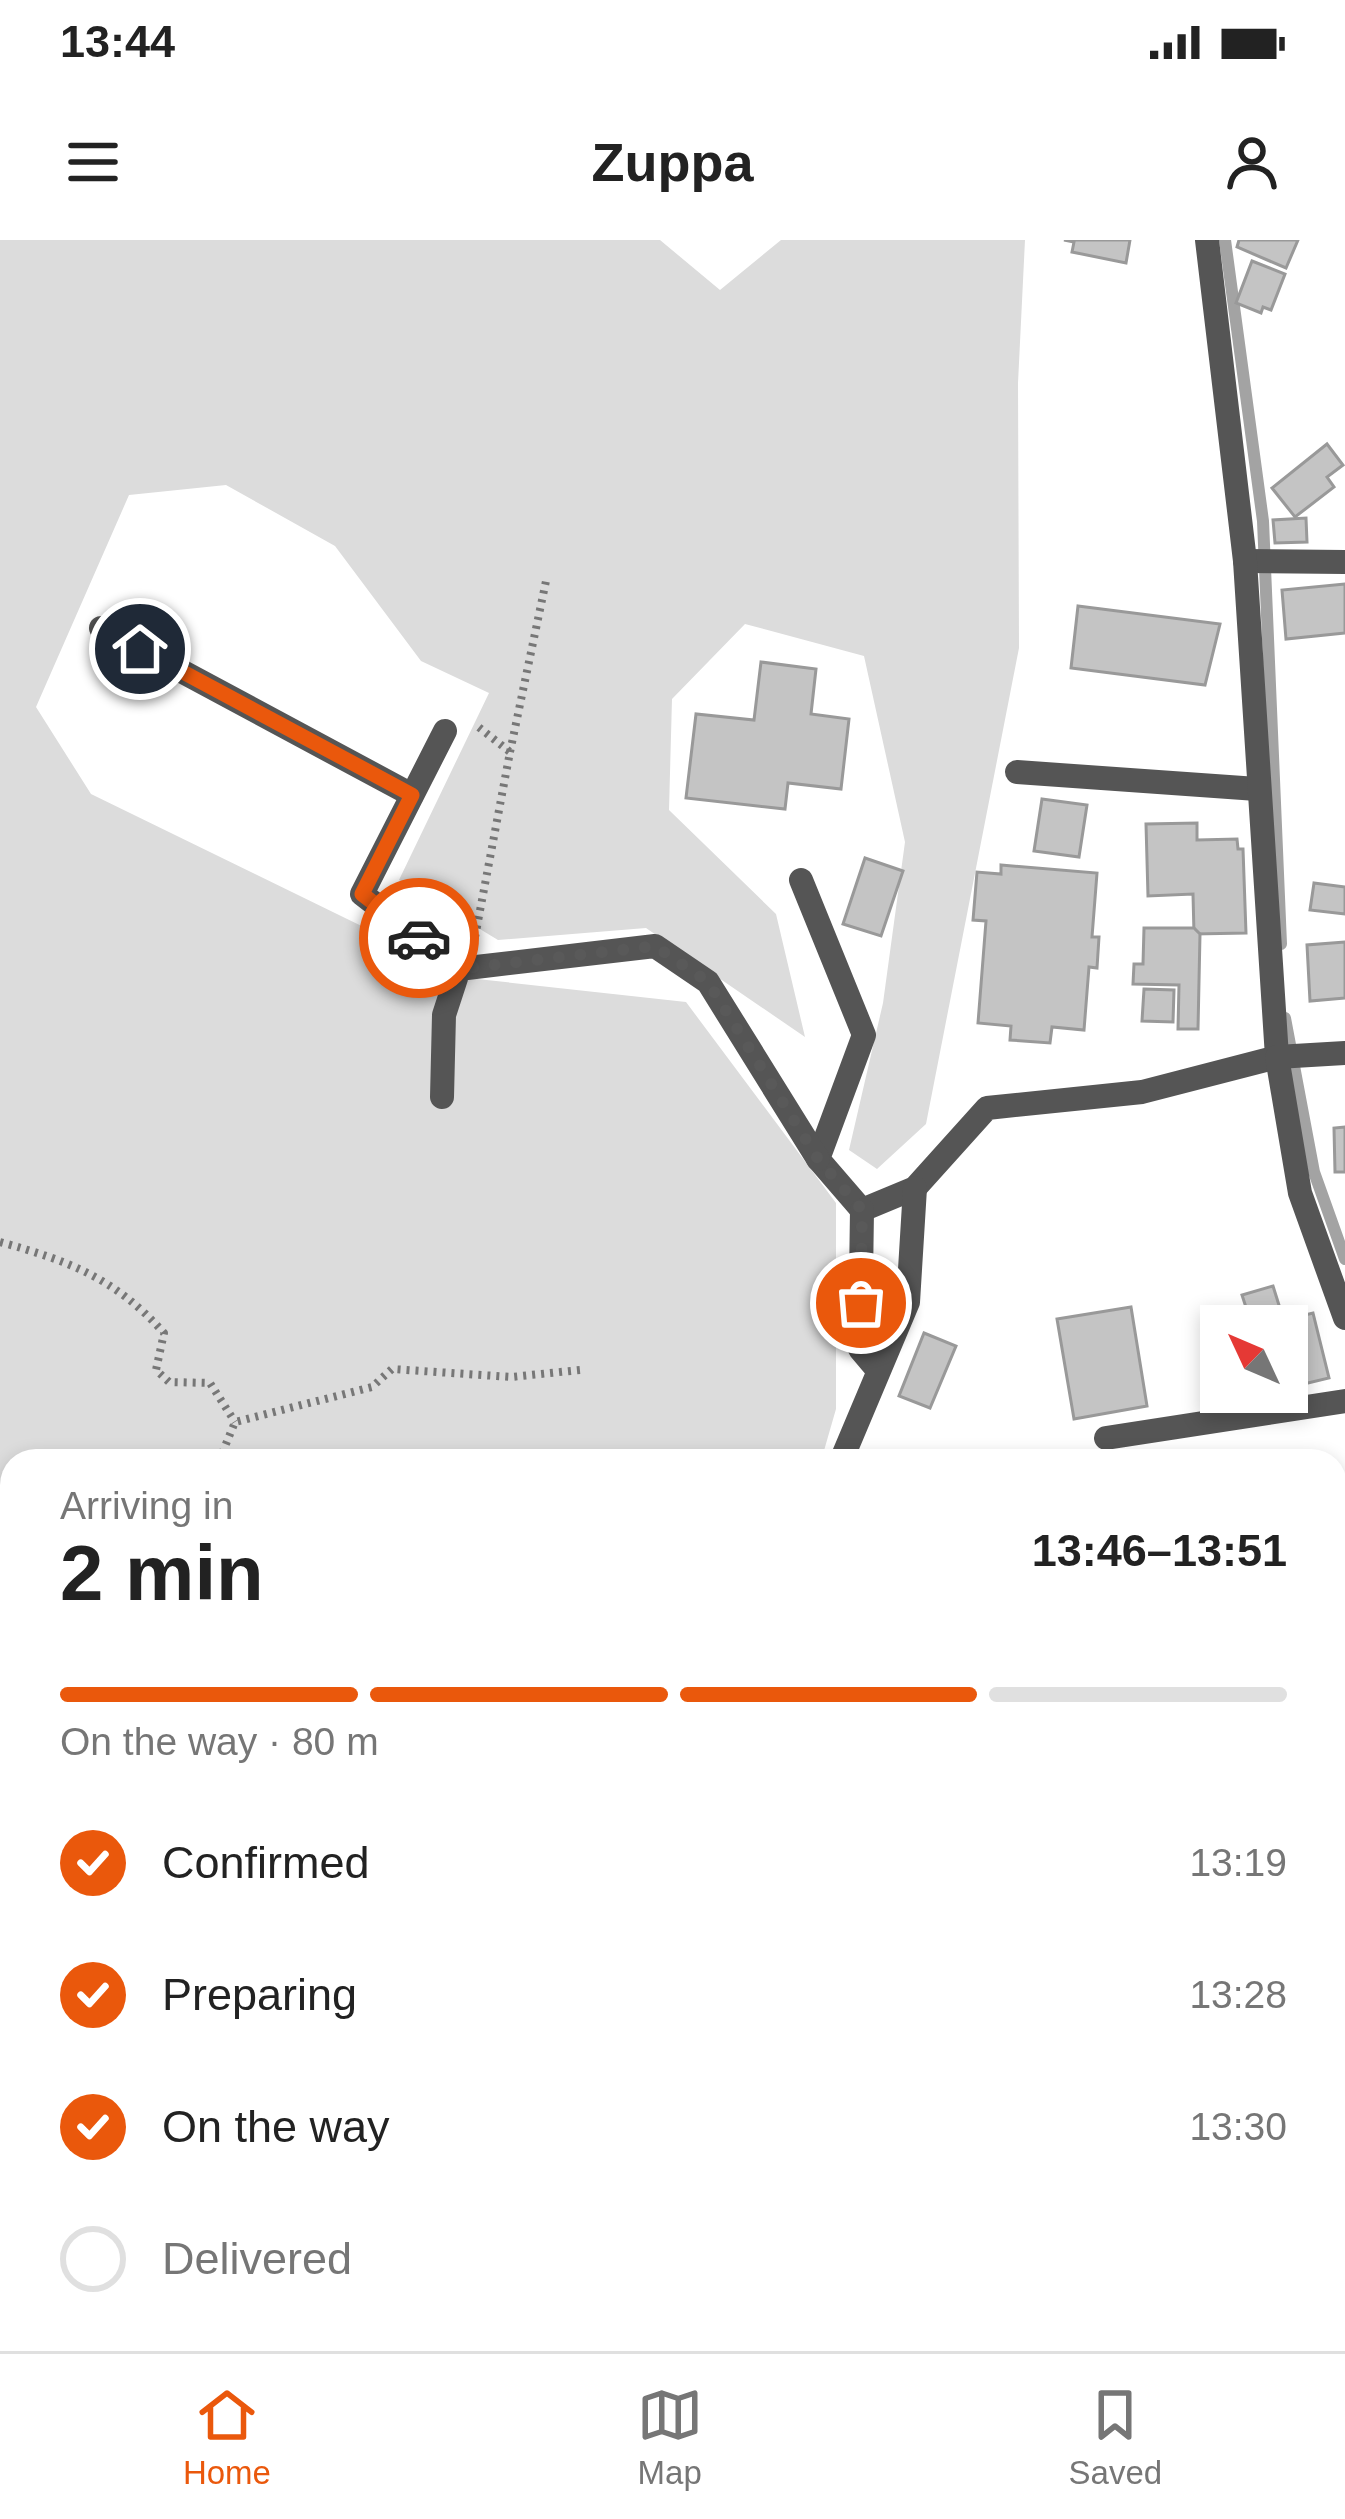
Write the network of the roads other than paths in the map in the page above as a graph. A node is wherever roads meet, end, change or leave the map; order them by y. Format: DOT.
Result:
graph roads {
  1 [pos="1207,240"];
  2 [pos="1245,561"];
  3 [pos="1345,562"];
  4 [pos="101,628"];
  5 [pos="455,723"];
  6 [pos="1018,772"];
  7 [pos="1257,789"];
  8 [pos="412,795"];
  9 [pos="801,880"];
  10 [pos="464,969"];
  11 [pos="1345,1053"];
  12 [pos="1277,1057"];
  13 [pos="442,1097"];
  14 [pos="818,1159"];
  15 [pos="915,1188"];
  16 [pos="862,1210"];
  17 [pos="1345,1318"];
  18 [pos="877,1368"];
  19 [pos="1345,1401"];
  20 [pos="1106,1438"];
  21 [pos="846,1449"];
  1 -- 2 [label="street"];
  2 -- 3 [label="street"];
  2 -- 7 [label="street"];
  4 -- 8 [label="street"];
  5 -- 8 [label="street"];
  6 -- 7 [label="street"];
  7 -- 12 [label="street"];
  8 -- 10 [label="street"];
  9 -- 14 [label="street"];
  10 -- 13 [label="street"];
  10 -- 14 [label="street"];
  11 -- 12 [label="street"];
  12 -- 15 [label="street"];
  12 -- 17 [label="street"];
  14 -- 16 [label="street"];
  15 -- 16 [label="street"];
  15 -- 18 [label="street"];
  16 -- 18 [label="street"];
  18 -- 21 [label="street"];
  19 -- 20 [label="street"];
}
